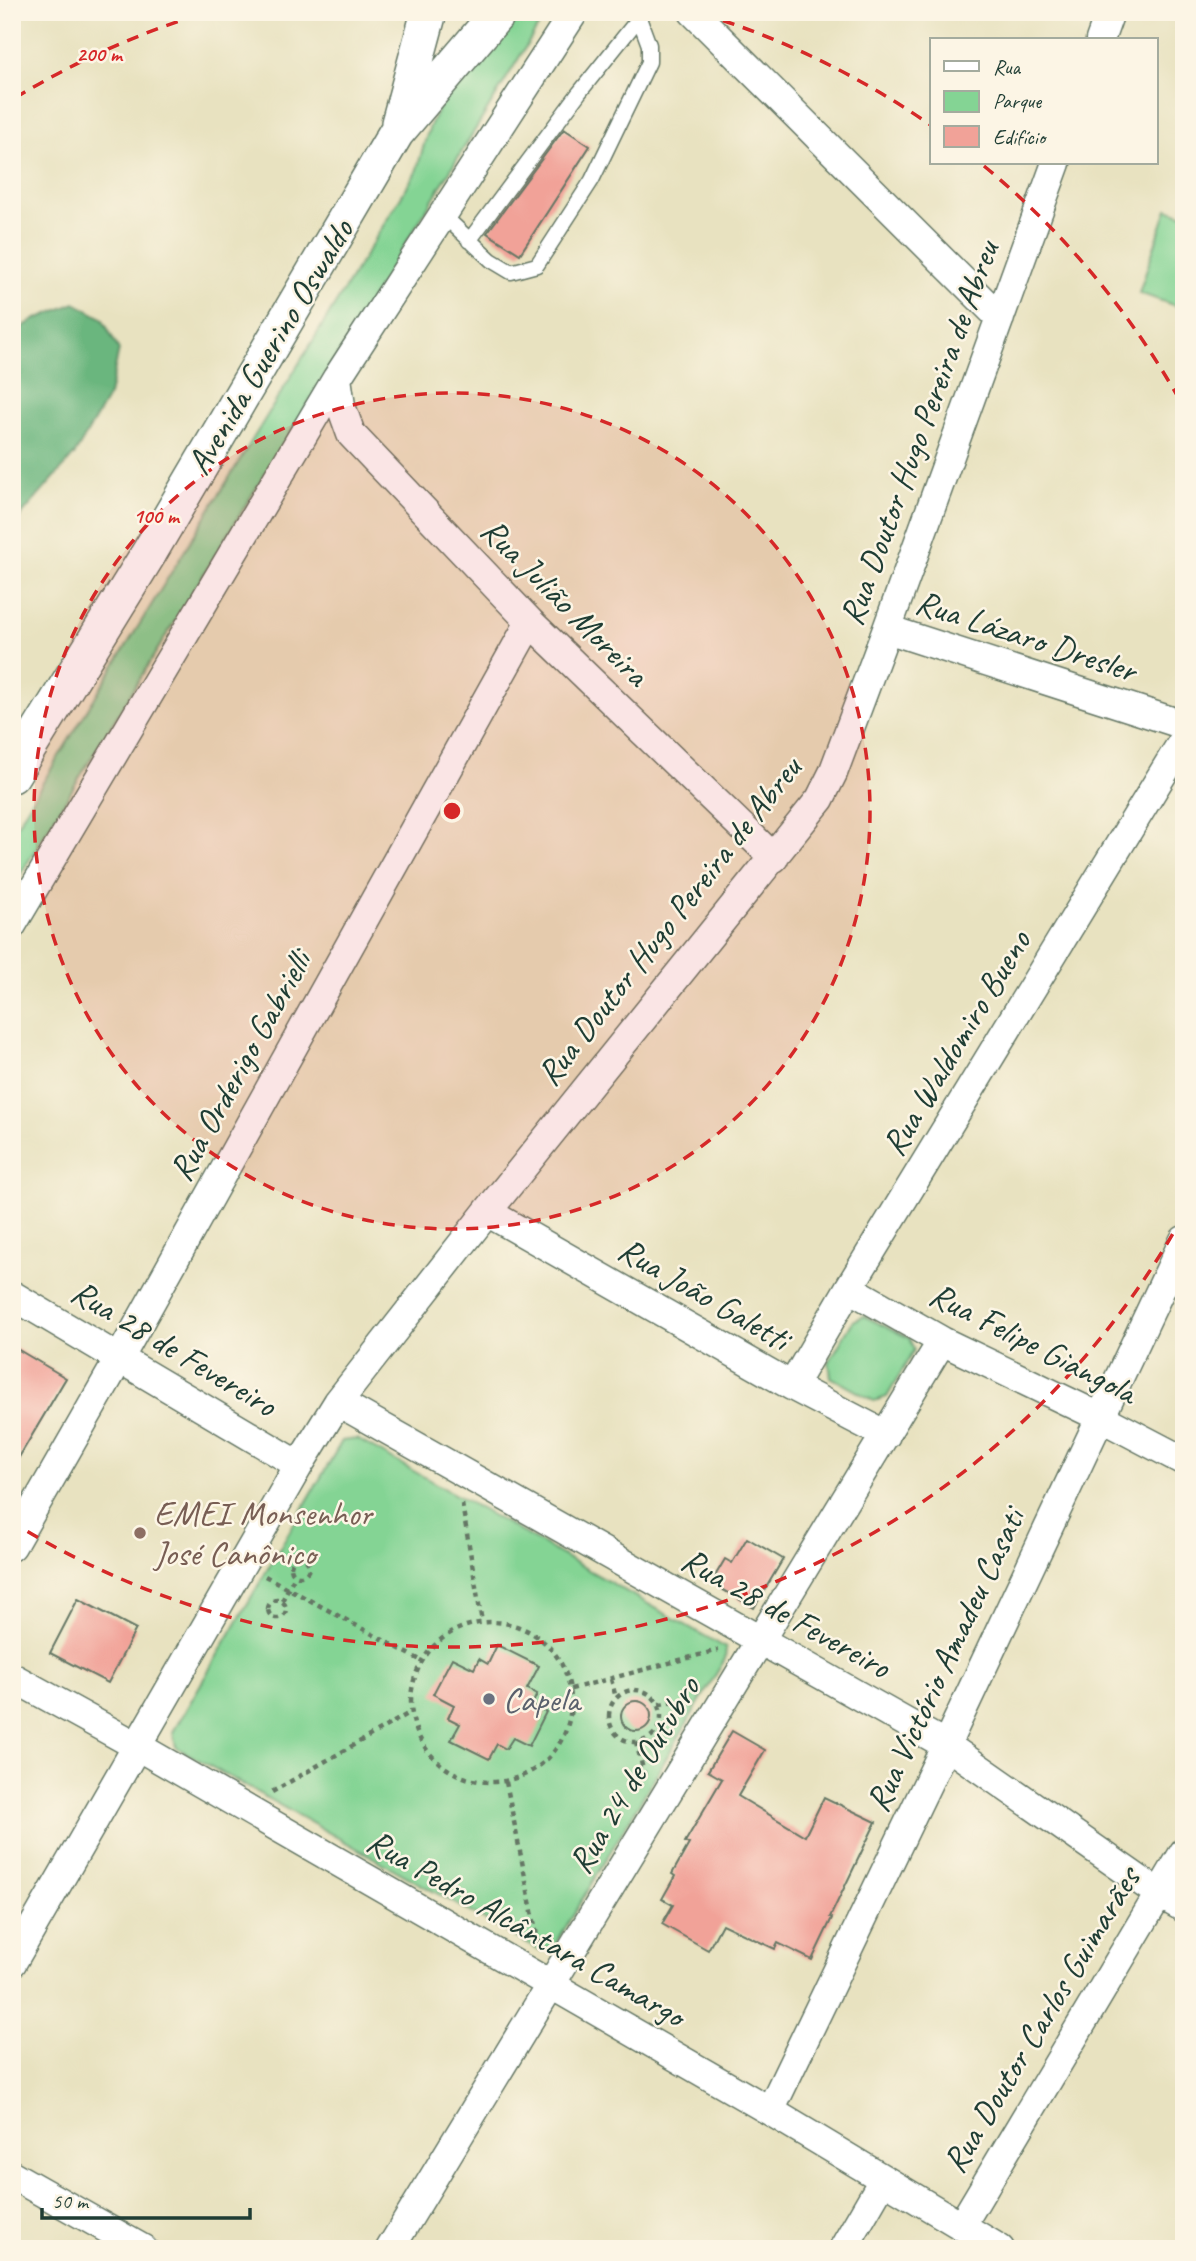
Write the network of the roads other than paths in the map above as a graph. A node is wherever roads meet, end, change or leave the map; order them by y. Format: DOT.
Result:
graph roads {
  1 [pos="429,12"];
  2 [pos="499,12"];
  3 [pos="574,12"];
  4 [pos="692,12"];
  5 [pos="1110,12"];
  6 [pos="641,15"];
  7 [pos="1101,38"];
  8 [pos="396,134"];
  9 [pos="1056,164"];
  10 [pos="443,215"];
  11 [pos="469,241"];
  12 [pos="1000,318"];
  13 [pos="337,378"];
  14 [pos="530,622"];
  15 [pos="887,629"];
  16 [pos="1184,724"];
  17 [pos="1184,739"];
  18 [pos="12,775"];
  19 [pos="774,858"];
  20 [pos="12,925"];
  21 [pos="487,1212"];
  22 [pos="1184,1240"];
  23 [pos="849,1289"];
  24 [pos="12,1295"];
  25 [pos="943,1340"];
  26 [pos="119,1359"];
  27 [pos="792,1386"];
  28 [pos="338,1402"];
  29 [pos="1100,1417"];
  30 [pos="886,1435"];
  31 [pos="1184,1461"];
  32 [pos="299,1465"];
  33 [pos="12,1546"];
  34 [pos="759,1640"];
  35 [pos="12,1677"];
  36 [pos="946,1745"];
  37 [pos="137,1746"];
  38 [pos="1184,1852"];
  39 [pos="1158,1893"];
  40 [pos="1184,1908"];
  41 [pos="12,1963"];
  42 [pos="550,1985"];
  43 [pos="770,2111"];
  44 [pos="12,2175"];
  45 [pos="883,2180"];
  46 [pos="961,2226"];
  47 [pos="143,2249"];
  48 [pos="390,2249"];
  49 [pos="843,2249"];
  50 [pos="1000,2249"];
  1 -- 8 [label="street, Avenida Guerino Oswaldo"];
  2 -- 8 [label="street, Avenida Guerino Oswaldo"];
  3 -- 10 [label="street"];
  4 -- 12 [label="street"];
  5 -- 7 [label="street"];
  6 -- 11 [label="lane"];
  6 -- 11 [label="lane"];
  8 -- 18 [label="street, Avenida Guerino Oswaldo"];
  9 -- 12 [label="street, Rua Doutor Hugo Pereira de Abreu"];
  10 -- 11 [label="lane"];
  10 -- 13 [label="street"];
  12 -- 15 [label="street, Rua Doutor Hugo Pereira de Abreu"];
  13 -- 14 [label="street, Rua Julião Moreira"];
  13 -- 20 [label="street"];
  14 -- 19 [label="street, Rua Julião Moreira"];
  14 -- 26 [label="street, Rua Orderigo Gabrielli"];
  15 -- 16 [label="street, Rua Lázaro Dresler"];
  15 -- 19 [label="street, Rua Doutor Hugo Pereira de Abreu"];
  17 -- 23 [label="street, Rua Waldomiro Bueno"];
  19 -- 21 [label="street, Rua Doutor Hugo Pereira de Abreu"];
  21 -- 27 [label="street, Rua João Galetti"];
  21 -- 28 [label="street, Rua Doutor Hugo Pereira de Abreu"];
  22 -- 29 [label="street, Rua Victório Amadeu Casati"];
  23 -- 25 [label="street, Rua Felipe Giangola"];
  23 -- 27 [label="street, Rua Waldomiro Bueno"];
  24 -- 26 [label="street, Rua 28 de Fevereiro"];
  25 -- 29 [label="street, Rua Felipe Giangola"];
  25 -- 30 [label="street, Rua 24 de Outubro"];
  26 -- 32 [label="street, Rua 28 de Fevereiro"];
  26 -- 33 [label="street, Rua Orderigo Gabrielli"];
  27 -- 30 [label="street, Rua João Galetti"];
  28 -- 32 [label="street, Rua Doutor Hugo Pereira de Abreu"];
  28 -- 34 [label="street, Rua 28 de Fevereiro"];
  29 -- 31 [label="street, Rua Felipe Giangola"];
  29 -- 36 [label="street, Rua Victório Amadeu Casati"];
  30 -- 34 [label="street, Rua 24 de Outubro"];
  32 -- 37 [label="street, Rua Doutor Hugo Pereira de Abreu"];
  34 -- 36 [label="street, Rua 28 de Fevereiro"];
  34 -- 42 [label="street, Rua 24 de Outubro"];
  35 -- 37 [label="street, Rua Pedro Alcântara Camargo"];
  36 -- 39 [label="street, Rua 28 de Fevereiro"];
  36 -- 43 [label="street, Rua Victório Amadeu Casati"];
  37 -- 41 [label="street, Rua Doutor Hugo Pereira de Abreu"];
  37 -- 42 [label="street, Rua Pedro Alcântara Camargo"];
  38 -- 39 [label="street, Rua Doutor Carlos Guimarães"];
  39 -- 40 [label="street, Rua 28 de Fevereiro"];
  39 -- 46 [label="street, Rua Doutor Carlos Guimarães"];
  42 -- 43 [label="street, Rua Pedro Alcântara Camargo"];
  42 -- 48 [label="street, Rua 24 de Outubro"];
  43 -- 45 [label="street, Rua Pedro Alcântara Camargo"];
  44 -- 47 [label="street"];
  45 -- 46 [label="street, Rua Pedro Alcântara Camargo"];
  45 -- 49 [label="street"];
  46 -- 50 [label="street, Rua Pedro Alcântara Camargo"];
}
